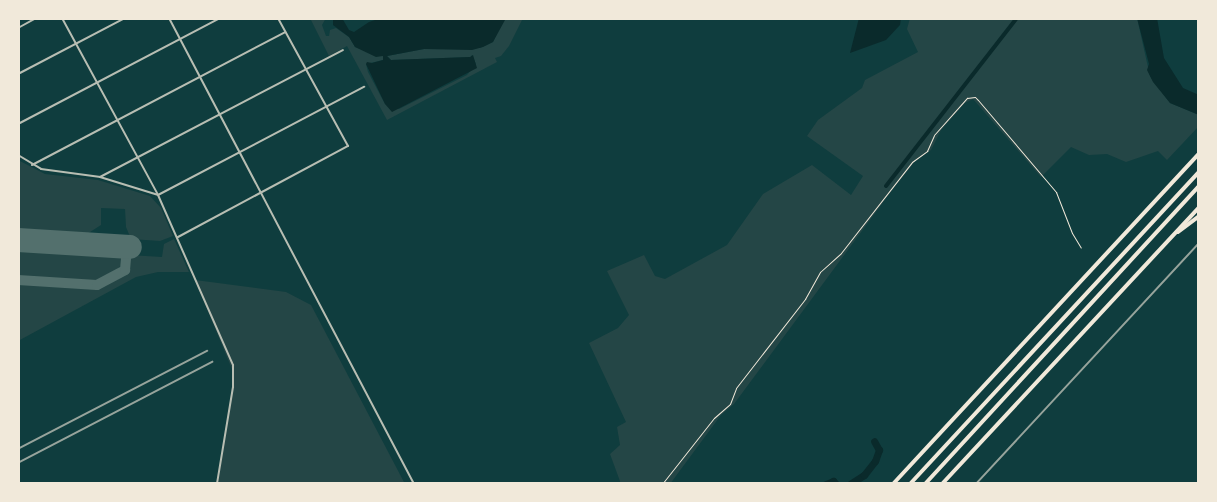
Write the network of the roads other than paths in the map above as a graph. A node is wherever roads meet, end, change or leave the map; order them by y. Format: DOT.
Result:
graph roads {
  1 [pos="36,18"];
  2 [pos="62,18"];
  3 [pos="125,18"];
  4 [pos="169,18"];
  5 [pos="220,18"];
  6 [pos="278,18"];
  7 [pos="18,27"];
  8 [pos="285,32"];
  9 [pos="180,39"];
  10 [pos="76,44"];
  11 [pos="343,50"];
  12 [pos="304,70"];
  13 [pos="18,74"];
  14 [pos="200,77"];
  15 [pos="97,83"];
  16 [pos="364,87"];
  17 [pos="325,108"];
  18 [pos="220,115"];
  19 [pos="117,121"];
  20 [pos="18,123"];
  21 [pos="1199,153"];
  22 [pos="241,154"];
  23 [pos="18,155"];
  24 [pos="137,159"];
  25 [pos="32,165"];
  26 [pos="1199,172"];
  27 [pos="100,177"];
  28 [pos="1199,186"];
  29 [pos="261,193"];
  30 [pos="158,195"];
  31 [pos="1199,207"];
  32 [pos="1199,216"];
  33 [pos="1173,236"];
  34 [pos="178,237"];
  35 [pos="217,484"];
  36 [pos="414,484"];
  37 [pos="893,484"];
  38 [pos="910,484"];
  39 [pos="925,484"];
  40 [pos="942,484"];
  1 -- 7 [label="street"];
  2 -- 10 [label="street"];
  3 -- 10 [label="street"];
  4 -- 9 [label="street"];
  5 -- 9 [label="street"];
  6 -- 8 [label="street"];
  8 -- 12 [label="street"];
  8 -- 14 [label="street"];
  9 -- 14 [label="street"];
  9 -- 15 [label="street"];
  10 -- 13 [label="street"];
  10 -- 15 [label="street"];
  11 -- 12 [label="street"];
  12 -- 17 [label="street"];
  12 -- 18 [label="street"];
  14 -- 18 [label="street"];
  14 -- 19 [label="street"];
  15 -- 19 [label="street"];
  15 -- 20 [label="street"];
  16 -- 17 [label="street"];
  17 -- 22 [label="street"];
  17 -- 29 [label="street"];
  18 -- 22 [label="street"];
  18 -- 24 [label="street"];
  19 -- 24 [label="street"];
  19 -- 25 [label="street"];
  21 -- 37 [label="highway"];
  22 -- 29 [label="street"];
  22 -- 30 [label="street"];
  23 -- 25 [label="street"];
  24 -- 27 [label="street"];
  24 -- 30 [label="street"];
  25 -- 27 [label="street"];
  26 -- 38 [label="highway"];
  27 -- 30 [label="street"];
  28 -- 39 [label="highway"];
  29 -- 34 [label="street"];
  29 -- 36 [label="street"];
  30 -- 34 [label="street"];
  31 -- 33 [label="highway"];
  32 -- 33 [label="highway"];
  33 -- 40 [label="highway"];
  34 -- 35 [label="street"];
}
